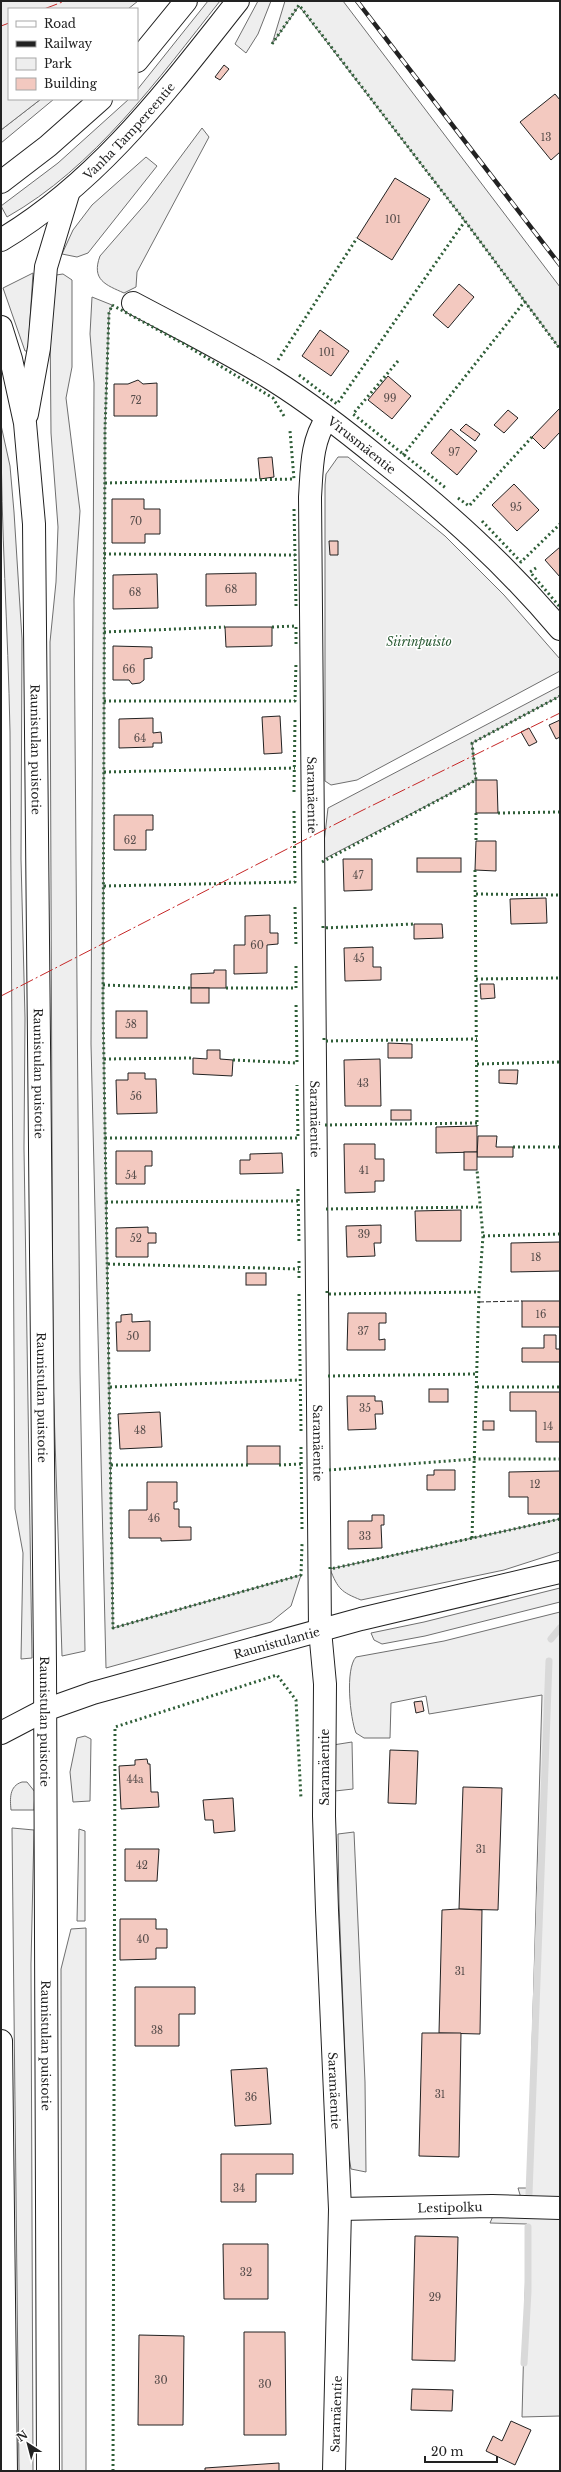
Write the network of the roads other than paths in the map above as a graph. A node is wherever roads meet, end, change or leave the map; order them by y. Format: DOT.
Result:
graph roads {
  1 [pos="186,1"];
  2 [pos="238,1"];
  3 [pos="138,60"];
  4 [pos="100,100"];
  5 [pos="1,182"];
  6 [pos="68,194"];
  7 [pos="1,240"];
  8 [pos="133,304"];
  9 [pos="1,327"];
  10 [pos="327,418"];
  11 [pos="25,423"];
  12 [pos="560,629"];
  13 [pos="560,1572"];
  14 [pos="320,1630"];
  15 [pos="45,1710"];
  16 [pos="1,1734"];
  17 [pos="1,2041"];
  18 [pos="560,2208"];
  19 [pos="340,2209"];
  20 [pos="6,2471"];
  21 [pos="48,2471"];
  22 [pos="334,2471"];
  1 -- 3 [label="street"];
  2 -- 6 [label="street, Vanha Tampereentie"];
  4 -- 5 [label="street"];
  6 -- 7 [label="street, Vanha Tampereentie"];
  6 -- 11 [label="street"];
  8 -- 10 [label="street, Virusmäentie"];
  9 -- 11 [label="street, Raunistulan puistotie"];
  10 -- 12 [label="street, Virusmäentie"];
  10 -- 14 [label="street, Saramäentie"];
  11 -- 15 [label="street, Raunistulan puistotie"];
  13 -- 14 [label="street, Raunistulantie"];
  14 -- 15 [label="street, Raunistulantie"];
  14 -- 19 [label="street, Saramäentie"];
  15 -- 16 [label="street, Raunistulantie"];
  15 -- 21 [label="street, Raunistulan puistotie"];
  17 -- 20 [label="street"];
  18 -- 19 [label="street, Lestipolku"];
  19 -- 22 [label="street, Saramäentie"];
}
